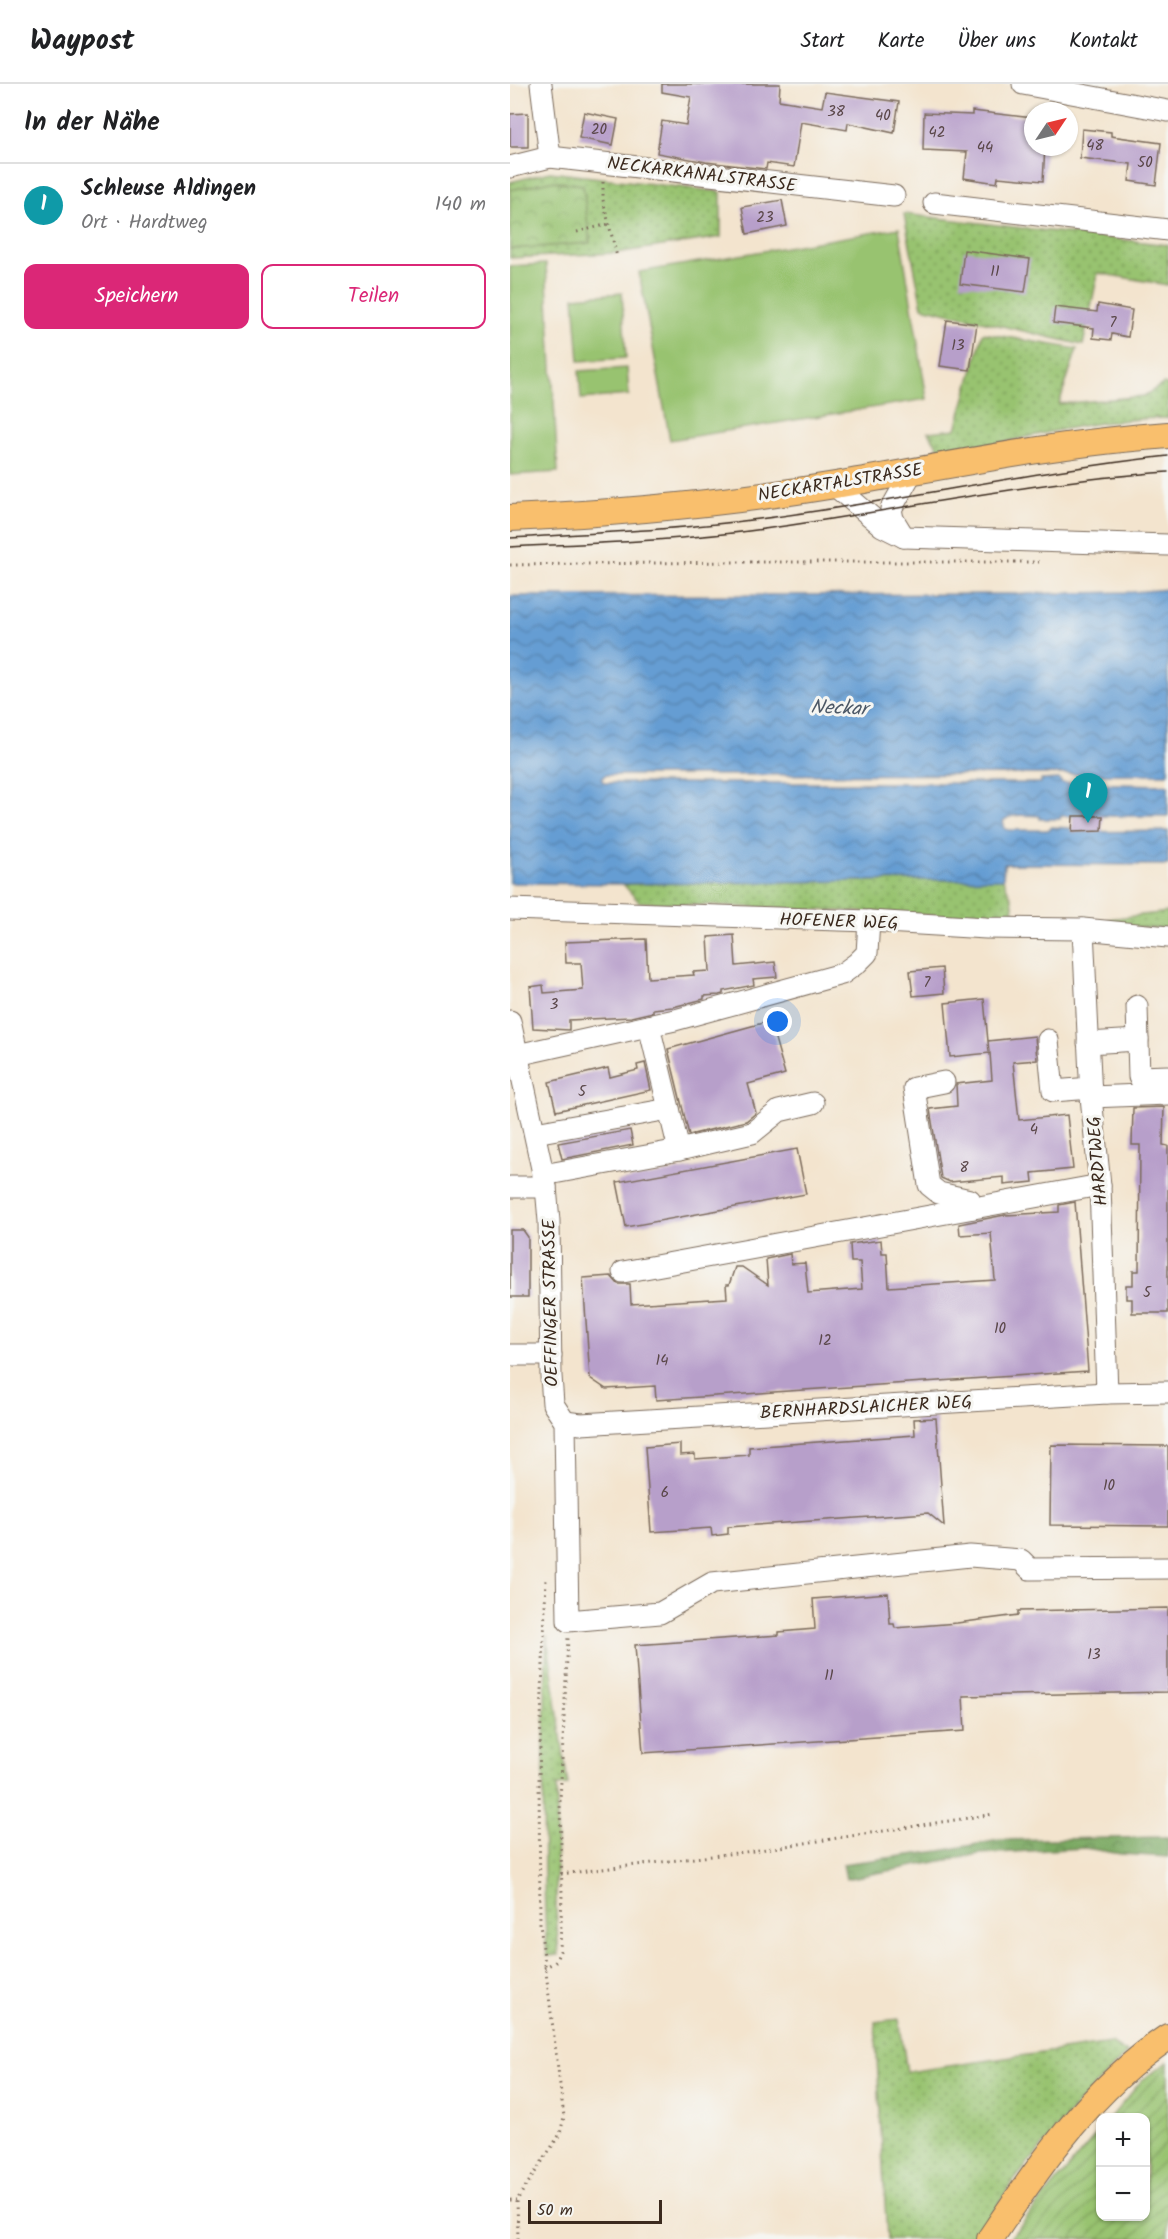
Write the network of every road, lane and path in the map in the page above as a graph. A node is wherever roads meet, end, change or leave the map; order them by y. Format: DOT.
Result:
graph roads {
  1 [pos="541,84"];
  2 [pos="1023,84"];
  3 [pos="1029,84"];
  4 [pos="1168,111"];
  5 [pos="550,157"];
  6 [pos="604,163"];
  7 [pos="510,167"];
  8 [pos="894,196"];
  9 [pos="934,203"];
  10 [pos="609,224"];
  11 [pos="1168,230"];
  12 [pos="577,232"];
  13 [pos="617,257"];
  14 [pos="1168,435"];
  15 [pos="913,470"];
  16 [pos="834,485"];
  17 [pos="510,518"];
  18 [pos="904,537"];
  19 [pos="1168,545"];
  20 [pos="1044,562"];
  21 [pos="510,565"];
  22 [pos="510,909"];
  23 [pos="868,921"];
  24 [pos="1083,929"];
  25 [pos="1168,937"];
  26 [pos="1137,1006"];
  27 [pos="510,1021"];
  28 [pos="649,1026"];
  29 [pos="1048,1040"];
  30 [pos="1138,1040"];
  31 [pos="1088,1043"];
  32 [pos="517,1055"];
  33 [pos="1168,1076"];
  34 [pos="944,1082"];
  35 [pos="1091,1093"];
  36 [pos="1168,1095"];
  37 [pos="813,1102"];
  38 [pos="669,1109"];
  39 [pos="535,1133"];
  40 [pos="679,1150"];
  41 [pos="545,1181"];
  42 [pos="1100,1185"];
  43 [pos="510,1186"];
  44 [pos="972,1208"];
  45 [pos="623,1272"];
  46 [pos="510,1355"];
  47 [pos="551,1355"];
  48 [pos="1168,1392"];
  49 [pos="1107,1393"];
  50 [pos="565,1422"];
  51 [pos="547,1569"];
  52 [pos="1168,1569"];
  53 [pos="568,1621"];
  54 [pos="994,1814"];
  55 [pos="561,1874"];
  56 [pos="544,1968"];
  57 [pos="1168,2037"];
  58 [pos="510,2200"];
  59 [pos="517,2200"];
  60 [pos="518,2239"];
  61 [pos="990,2239"];
  1 -- 5 [label="street"];
  2 -- 3 [label="street"];
  3 -- 4 [label="street"];
  5 -- 6 [label="street, NECKARKANALSTRASSE"];
  5 -- 7 [label="street, NECKARKANALSTRASSE"];
  6 -- 8 [label="street, NECKARKANALSTRASSE"];
  6 -- 10 [label="path"];
  9 -- 11 [label="street"];
  10 -- 12 [label="path"];
  10 -- 13 [label="path"];
  14 -- 15 [label="main road, NECKARTALSTRASSE"];
  15 -- 16 [label="main road, NECKARTALSTRASSE"];
  15 -- 18 [label="street"];
  16 -- 17 [label="main road, NECKARTALSTRASSE"];
  16 -- 18 [label="street"];
  18 -- 19 [label="street"];
  20 -- 21 [label="path"];
  22 -- 23 [label="street, HOFENER WEG"];
  23 -- 24 [label="street, HOFENER WEG"];
  23 -- 28 [label="street"];
  24 -- 25 [label="street, HOFENER WEG"];
  24 -- 31 [label="street, HARDTWEG"];
  26 -- 30 [label="street"];
  27 -- 32 [label="street, OEFFINGER STRASSE"];
  28 -- 32 [label="street"];
  28 -- 38 [label="street"];
  29 -- 35 [label="street"];
  30 -- 31 [label="street"];
  30 -- 33 [label="street"];
  31 -- 35 [label="street, HARDTWEG"];
  32 -- 39 [label="street, OEFFINGER STRASSE"];
  34 -- 44 [label="street"];
  35 -- 36 [label="street"];
  35 -- 42 [label="street, HARDTWEG"];
  37 -- 40 [label="street"];
  38 -- 39 [label="street"];
  38 -- 40 [label="street"];
  39 -- 41 [label="street, OEFFINGER STRASSE"];
  40 -- 41 [label="street"];
  41 -- 43 [label="street"];
  41 -- 47 [label="street, OEFFINGER STRASSE"];
  42 -- 44 [label="street"];
  42 -- 49 [label="street, HARDTWEG"];
  44 -- 45 [label="street"];
  46 -- 47 [label="street"];
  47 -- 50 [label="street, OEFFINGER STRASSE"];
  48 -- 49 [label="street, BERNHARDSLAICHER WEG"];
  49 -- 50 [label="street, BERNHARDSLAICHER WEG"];
  50 -- 53 [label="street, OEFFINGER STRASSE"];
  51 -- 56 [label="path"];
  52 -- 53 [label="street"];
  53 -- 55 [label="path"];
  54 -- 55 [label="path"];
  55 -- 56 [label="path"];
  56 -- 59 [label="path"];
  57 -- 61 [label="main road"];
  58 -- 59 [label="path"];
  59 -- 60 [label="path"];
}
